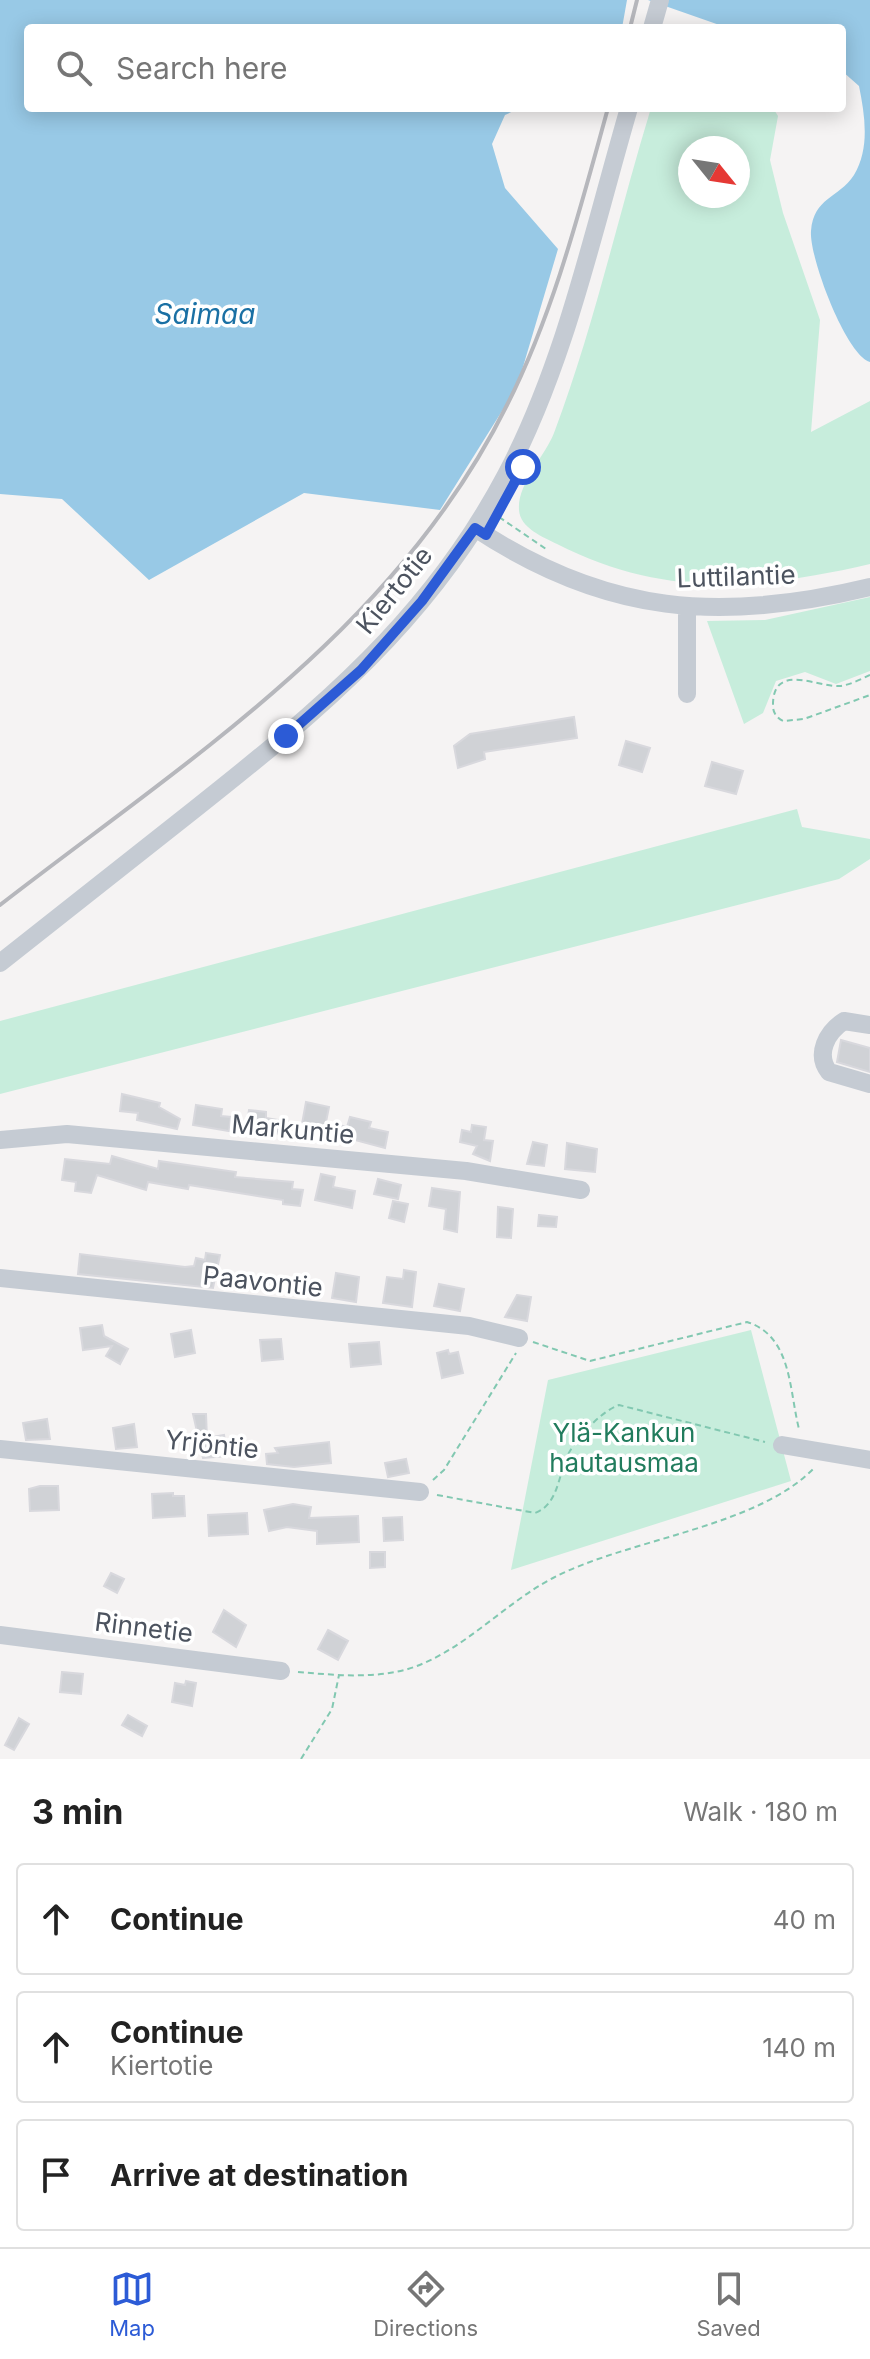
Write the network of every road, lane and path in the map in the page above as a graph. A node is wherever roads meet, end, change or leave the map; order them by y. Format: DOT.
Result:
graph roads {
  1 [pos="659,3"];
  2 [pos="653,24"];
  3 [pos="628,112"];
  4 [pos="481,532"];
  5 [pos="554,553"];
  6 [pos="870,587"];
  7 [pos="687,607"];
  8 [pos="870,675"];
  9 [pos="687,694"];
  10 [pos="870,695"];
  11 [pos="0,963"];
  12 [pos="870,1025"];
  13 [pos="870,1084"];
  14 [pos="0,1140"];
  15 [pos="581,1190"];
  16 [pos="0,1278"];
  17 [pos="519,1338"];
  18 [pos="782,1445"];
  19 [pos="0,1449"];
  20 [pos="806,1449"];
  21 [pos="828,1453"];
  22 [pos="870,1460"];
  23 [pos="420,1492"];
  24 [pos="0,1635"];
  25 [pos="281,1671"];
  26 [pos="339,1675"];
  27 [pos="301,1759"];
  1 -- 2 [label="street"];
  3 -- 4 [label="street, Kiertotie"];
  4 -- 5 [label="path"];
  4 -- 7 [label="street, Luttilantie"];
  4 -- 11 [label="street, Kiertotie"];
  6 -- 7 [label="street, Luttilantie"];
  7 -- 9 [label="street"];
  8 -- 10 [label="path"];
  12 -- 13 [label="street"];
  14 -- 15 [label="street, Markuntie"];
  16 -- 17 [label="street, Paavontie"];
  17 -- 20 [label="path"];
  17 -- 23 [label="path"];
  18 -- 20 [label="street"];
  18 -- 23 [label="path"];
  19 -- 23 [label="street, Yrjöntie"];
  20 -- 21 [label="street"];
  21 -- 22 [label="street"];
  21 -- 26 [label="path"];
  24 -- 25 [label="street, Rinnetie"];
  25 -- 26 [label="path"];
  26 -- 27 [label="path"];
}
